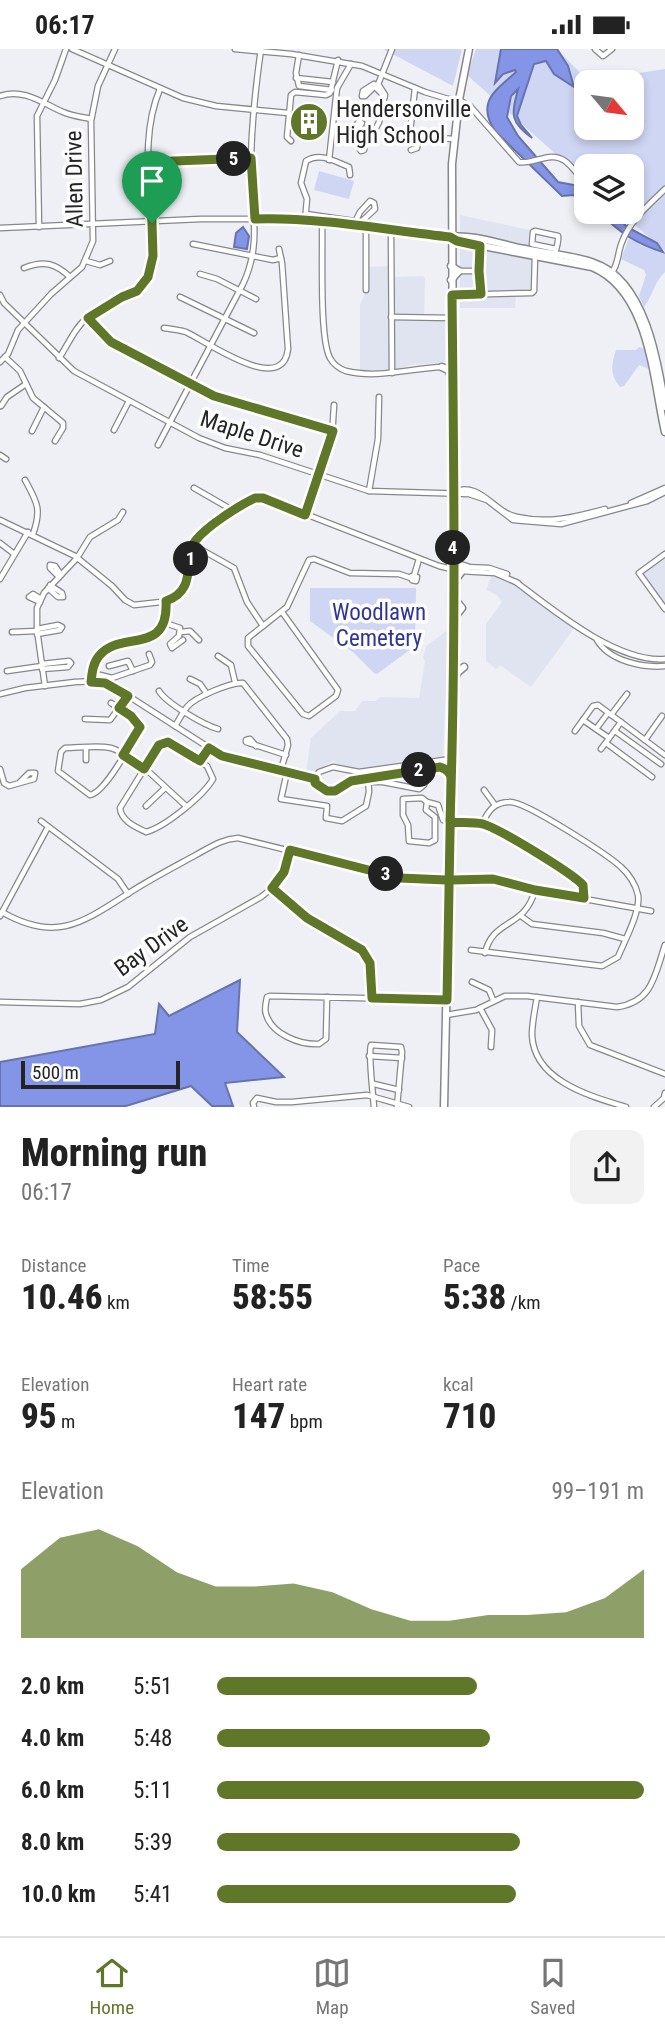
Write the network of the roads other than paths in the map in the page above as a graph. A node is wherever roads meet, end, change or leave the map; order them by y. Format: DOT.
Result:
graph roads {
  1 [pos="66,49"];
  2 [pos="72,49"];
  3 [pos="115,49"];
  4 [pos="234,49"];
  5 [pos="392,49"];
  6 [pos="595,49"];
  7 [pos="612,49"];
  8 [pos="261,51"];
  9 [pos="466,51"];
  10 [pos="296,52"];
  11 [pos="338,61"];
  12 [pos="108,64"];
  13 [pos="351,64"];
  14 [pos="380,72"];
  15 [pos="296,78"];
  16 [pos="333,82"];
  17 [pos="415,88"];
  18 [pos="160,89"];
  19 [pos="332,90"];
  20 [pos="0,96"];
  21 [pos="458,100"];
  22 [pos="44,102"];
  23 [pos="255,110"];
  24 [pos="288,113"];
  25 [pos="91,119"];
  26 [pos="365,127"];
  27 [pos="419,137"];
  28 [pos="453,139"];
  29 [pos="291,141"];
  30 [pos="411,150"];
  31 [pos="251,158"];
  32 [pos="329,160"];
  33 [pos="149,162"];
  34 [pos="574,170"];
  35 [pos="350,175"];
  36 [pos="665,189"];
  37 [pos="644,209"];
  38 [pos="306,214"];
  39 [pos="255,219"];
  40 [pos="356,220"];
  41 [pos="305,221"];
  42 [pos="339,221"];
  43 [pos="152,223"];
  44 [pos="322,223"];
  45 [pos="93,224"];
  46 [pos="632,224"];
  47 [pos="39,227"];
  48 [pos="366,227"];
  49 [pos="0,228"];
  50 [pos="391,230"];
  51 [pos="450,237"];
  52 [pos="462,242"];
  53 [pos="481,243"];
  54 [pos="193,244"];
  55 [pos="279,249"];
  56 [pos="508,249"];
  57 [pos="555,254"];
  58 [pos="253,256"];
  59 [pos="535,256"];
  60 [pos="281,258"];
  61 [pos="86,261"];
  62 [pos="110,261"];
  63 [pos="451,265"];
  64 [pos="24,268"];
  65 [pos="459,271"];
  66 [pos="479,271"];
  67 [pos="200,274"];
  68 [pos="611,274"];
  69 [pos="70,277"];
  70 [pos="451,280"];
  71 [pos="240,290"];
  72 [pos="366,290"];
  73 [pos="481,294"];
  74 [pos="0,295"];
  75 [pos="452,295"];
  76 [pos="180,297"];
  77 [pos="256,299"];
  78 [pos="2,304"];
  79 [pos="391,317"];
  80 [pos="88,318"];
  81 [pos="225,318"];
  82 [pos="452,318"];
  83 [pos="25,323"];
  84 [pos="164,328"];
  85 [pos="254,333"];
  86 [pos="646,338"];
  87 [pos="211,346"];
  88 [pos="5,357"];
  89 [pos="59,358"];
  90 [pos="0,362"];
  91 [pos="442,367"];
  92 [pos="453,367"];
  93 [pos="391,373"];
  94 [pos="453,379"];
  95 [pos="26,384"];
  96 [pos="190,384"];
  97 [pos="379,397"];
  98 [pos="129,401"];
  99 [pos="334,405"];
  100 [pos="1,406"];
  101 [pos="44,407"];
  102 [pos="665,407"];
  103 [pos="169,422"];
  104 [pos="114,430"];
  105 [pos="32,431"];
  106 [pos="333,431"];
  107 [pos="665,432"];
  108 [pos="55,441"];
  109 [pos="158,445"];
  110 [pos="0,455"];
  111 [pos="6,459"];
  112 [pos="319,475"];
  113 [pos="25,480"];
  114 [pos="194,488"];
  115 [pos="665,490"];
  116 [pos="369,491"];
  117 [pos="453,492"];
  118 [pos="234,511"];
  119 [pos="123,512"];
  120 [pos="305,515"];
  121 [pos="0,520"];
  122 [pos="28,532"];
  123 [pos="0,545"];
  124 [pos="193,545"];
  125 [pos="13,553"];
  126 [pos="453,553"];
  127 [pos="665,554"];
  128 [pos="77,558"];
  129 [pos="419,559"];
  130 [pos="453,569"];
  131 [pos="465,569"];
  132 [pos="0,576"];
  133 [pos="453,584"];
  134 [pos="665,598"];
  135 [pos="166,601"];
  136 [pos="659,601"];
  137 [pos="665,609"];
  138 [pos="282,611"];
  139 [pos="165,623"];
  140 [pos="263,626"];
  141 [pos="37,631"];
  142 [pos="12,632"];
  143 [pos="181,632"];
  144 [pos="597,639"];
  145 [pos="199,640"];
  146 [pos="183,641"];
  147 [pos="454,651"];
  148 [pos="149,654"];
  149 [pos="218,656"];
  150 [pos="665,659"];
  151 [pos="42,666"];
  152 [pos="109,666"];
  153 [pos="665,666"];
  154 [pos="7,671"];
  155 [pos="133,671"];
  156 [pos="92,673"];
  157 [pos="190,679"];
  158 [pos="91,682"];
  159 [pos="235,682"];
  160 [pos="453,683"];
  161 [pos="45,686"];
  162 [pos="159,691"];
  163 [pos="0,694"];
  164 [pos="626,694"];
  165 [pos="207,695"];
  166 [pos="128,696"];
  167 [pos="111,702"];
  168 [pos="119,708"];
  169 [pos="184,711"];
  170 [pos="609,714"];
  171 [pos="662,716"];
  172 [pos="85,719"];
  173 [pos="583,720"];
  174 [pos="621,722"];
  175 [pos="175,726"];
  176 [pos="218,729"];
  177 [pos="596,729"];
  178 [pos="615,730"];
  179 [pos="575,731"];
  180 [pos="607,740"];
  181 [pos="645,740"];
  182 [pos="256,746"];
  183 [pos="86,748"];
  184 [pos="209,748"];
  185 [pos="601,749"];
  186 [pos="123,755"];
  187 [pos="286,755"];
  188 [pos="665,755"];
  189 [pos="86,760"];
  190 [pos="200,761"];
  191 [pos="452,762"];
  192 [pos="661,764"];
  193 [pos="440,767"];
  194 [pos="0,769"];
  195 [pos="144,769"];
  196 [pos="284,771"];
  197 [pos="366,771"];
  198 [pos="652,776"];
  199 [pos="452,777"];
  200 [pos="315,779"];
  201 [pos="368,780"];
  202 [pos="20,782"];
  203 [pos="424,785"];
  204 [pos="165,788"];
  205 [pos="484,790"];
  206 [pos="427,802"];
  207 [pos="146,806"];
  208 [pos="186,806"];
  209 [pos="495,806"];
  210 [pos="41,821"];
  211 [pos="450,822"];
  212 [pos="482,824"];
  213 [pos="48,827"];
  214 [pos="290,850"];
  215 [pos="448,880"];
  216 [pos="272,888"];
  217 [pos="535,890"];
  218 [pos="128,894"];
  219 [pos="584,898"];
  220 [pos="637,907"];
  221 [pos="651,911"];
  222 [pos="1,914"];
  223 [pos="521,916"];
  224 [pos="625,939"];
  225 [pos="665,945"];
  226 [pos="471,950"];
  227 [pos="485,953"];
  228 [pos="611,963"];
  229 [pos="615,969"];
  230 [pos="472,982"];
  231 [pos="327,997"];
  232 [pos="537,997"];
  233 [pos="372,998"];
  234 [pos="447,1000"];
  235 [pos="493,1000"];
  236 [pos="0,1002"];
  237 [pos="578,1002"];
  238 [pos="480,1008"];
  239 [pos="446,1015"];
  240 [pos="491,1047"];
  241 [pos="369,1056"];
  242 [pos="402,1058"];
  243 [pos="665,1074"];
  244 [pos="374,1084"];
  245 [pos="399,1090"];
  246 [pos="665,1093"];
  247 [pos="373,1097"];
  248 [pos="254,1104"];
  249 [pos="397,1105"];
  250 [pos="374,1107"];
  251 [pos="410,1107"];
  252 [pos="444,1107"];
  253 [pos="626,1107"];
  254 [pos="654,1107"];
  1 -- 22 [label="street"];
  2 -- 12 [label="street"];
  3 -- 12 [label="street, Allen Drive"];
  4 -- 8 [label="street"];
  5 -- 14 [label="street"];
  6 -- 7 [label="street"];
  8 -- 10 [label="street"];
  8 -- 23 [label="street"];
  9 -- 21 [label="main road"];
  10 -- 11 [label="street"];
  10 -- 15 [label="street"];
  11 -- 13 [label="street"];
  11 -- 16 [label="street"];
  12 -- 18 [label="street"];
  12 -- 25 [label="street, Allen Drive"];
  13 -- 14 [label="street"];
  13 -- 32 [label="street"];
  14 -- 17 [label="street"];
  14 -- 26 [label="street"];
  15 -- 16 [label="street"];
  15 -- 19 [label="street"];
  16 -- 19 [label="street"];
  17 -- 21 [label="street"];
  17 -- 27 [label="street"];
  18 -- 23 [label="street"];
  18 -- 33 [label="street"];
  19 -- 24 [label="street"];
  20 -- 22 [label="street"];
  21 -- 28 [label="main road"];
  21 -- 34 [label="street"];
  22 -- 25 [label="street"];
  22 -- 47 [label="street"];
  23 -- 24 [label="street"];
  23 -- 31 [label="street"];
  24 -- 29 [label="street"];
  25 -- 45 [label="street, Allen Drive"];
  27 -- 28 [label="street"];
  27 -- 30 [label="street"];
  28 -- 51 [label="main road"];
  31 -- 33 [label="street"];
  31 -- 39 [label="street"];
  32 -- 35 [label="street"];
  32 -- 38 [label="street"];
  33 -- 43 [label="street"];
  36 -- 37 [label="street"];
  38 -- 41 [label="street"];
  38 -- 42 [label="street"];
  39 -- 41 [label="street"];
  39 -- 43 [label="street"];
  39 -- 58 [label="street"];
  40 -- 40 [label="street"];
  40 -- 42 [label="street"];
  41 -- 44 [label="street"];
  42 -- 44 [label="street"];
  42 -- 48 [label="street"];
  43 -- 45 [label="street"];
  43 -- 80 [label="street"];
  44 -- 93 [label="street"];
  45 -- 47 [label="street"];
  45 -- 61 [label="street, Allen Drive"];
  46 -- 68 [label="street"];
  47 -- 49 [label="street"];
  48 -- 50 [label="street"];
  48 -- 72 [label="street"];
  50 -- 51 [label="street"];
  50 -- 79 [label="street"];
  51 -- 52 [label="main road"];
  51 -- 53 [label="main road"];
  51 -- 63 [label="main road"];
  52 -- 53 [label="main road"];
  52 -- 63 [label="main road"];
  53 -- 56 [label="main road"];
  53 -- 66 [label="street"];
  54 -- 58 [label="street"];
  55 -- 60 [label="street"];
  56 -- 57 [label="main road"];
  56 -- 59 [label="main road"];
  57 -- 57 [label="street"];
  57 -- 59 [label="main road"];
  57 -- 68 [label="main road"];
  58 -- 60 [label="street"];
  58 -- 71 [label="street"];
  59 -- 73 [label="street"];
  60 -- 87 [label="street"];
  61 -- 62 [label="street"];
  61 -- 69 [label="street, Allen Drive"];
  63 -- 65 [label="main road"];
  63 -- 70 [label="main road"];
  64 -- 69 [label="street"];
  65 -- 66 [label="street"];
  65 -- 70 [label="main road"];
  66 -- 73 [label="street"];
  67 -- 71 [label="street"];
  68 -- 86 [label="main road"];
  69 -- 83 [label="street, Allen Drive"];
  70 -- 75 [label="main road"];
  71 -- 77 [label="street"];
  71 -- 81 [label="street"];
  73 -- 75 [label="street"];
  74 -- 78 [label="street, Maple Drive"];
  75 -- 82 [label="main road"];
  76 -- 81 [label="street"];
  78 -- 83 [label="street, Maple Drive"];
  79 -- 82 [label="street"];
  79 -- 93 [label="street"];
  80 -- 89 [label="street"];
  80 -- 96 [label="street"];
  81 -- 85 [label="street"];
  81 -- 87 [label="street"];
  82 -- 92 [label="main road"];
  83 -- 88 [label="street, Allen Drive"];
  83 -- 89 [label="street, Maple Drive"];
  84 -- 87 [label="street"];
  86 -- 102 [label="main road"];
  86 -- 107 [label="main road"];
  87 -- 96 [label="street"];
  88 -- 90 [label="street, Allen Drive"];
  88 -- 95 [label="street"];
  89 -- 98 [label="street, Maple Drive"];
  91 -- 92 [label="street"];
  91 -- 93 [label="street"];
  91 -- 94 [label="main road"];
  92 -- 94 [label="main road"];
  94 -- 117 [label="main road"];
  95 -- 100 [label="street"];
  95 -- 101 [label="street"];
  96 -- 103 [label="street"];
  96 -- 106 [label="street"];
  97 -- 116 [label="street"];
  98 -- 103 [label="street, Maple Drive"];
  98 -- 104 [label="street"];
  99 -- 106 [label="street"];
  101 -- 105 [label="street"];
  101 -- 108 [label="street"];
  103 -- 109 [label="street"];
  103 -- 112 [label="street, Maple Drive"];
  106 -- 112 [label="street"];
  110 -- 111 [label="street"];
  112 -- 116 [label="street, Maple Drive"];
  112 -- 120 [label="street"];
  113 -- 122 [label="street"];
  114 -- 118 [label="street"];
  115 -- 117 [label="street, Maple Drive"];
  116 -- 117 [label="street, Maple Drive"];
  117 -- 126 [label="main road"];
  118 -- 120 [label="street"];
  118 -- 124 [label="street"];
  119 -- 128 [label="street"];
  120 -- 129 [label="street"];
  121 -- 122 [label="street"];
  122 -- 125 [label="street"];
  122 -- 128 [label="street"];
  122 -- 132 [label="street"];
  123 -- 125 [label="street"];
  124 -- 135 [label="street"];
  124 -- 140 [label="street"];
  125 -- 132 [label="street"];
  126 -- 130 [label="main road"];
  126 -- 131 [label="main road"];
  127 -- 136 [label="street"];
  128 -- 135 [label="street"];
  128 -- 141 [label="street"];
  129 -- 130 [label="street"];
  129 -- 138 [label="street"];
  130 -- 131 [label="street"];
  130 -- 133 [label="main road"];
  131 -- 133 [label="main road"];
  131 -- 144 [label="street"];
  133 -- 147 [label="main road"];
  134 -- 136 [label="street"];
  135 -- 139 [label="street"];
  136 -- 137 [label="street"];
  138 -- 140 [label="street"];
  138 -- 140 [label="street"];
  139 -- 143 [label="street"];
  139 -- 156 [label="street"];
  141 -- 142 [label="street"];
  141 -- 151 [label="street"];
  143 -- 145 [label="street"];
  143 -- 146 [label="street"];
  144 -- 150 [label="street"];
  144 -- 153 [label="street"];
  147 -- 160 [label="main road"];
  147 -- 160 [label="main road"];
  148 -- 155 [label="street"];
  149 -- 159 [label="street"];
  151 -- 151 [label="street"];
  151 -- 154 [label="street"];
  151 -- 161 [label="street"];
  152 -- 155 [label="street"];
  155 -- 156 [label="street"];
  156 -- 158 [label="street"];
  157 -- 165 [label="street"];
  158 -- 161 [label="street"];
  158 -- 166 [label="street"];
  159 -- 165 [label="street"];
  159 -- 187 [label="street"];
  160 -- 191 [label="main road"];
  161 -- 163 [label="street"];
  162 -- 169 [label="street"];
  164 -- 170 [label="street"];
  165 -- 169 [label="street"];
  166 -- 168 [label="street"];
  166 -- 175 [label="street"];
  167 -- 168 [label="street"];
  168 -- 172 [label="street"];
  168 -- 186 [label="street"];
  169 -- 175 [label="street"];
  169 -- 176 [label="street"];
  170 -- 173 [label="street"];
  170 -- 174 [label="street"];
  170 -- 177 [label="street"];
  171 -- 181 [label="street"];
  173 -- 177 [label="street"];
  173 -- 179 [label="street"];
  174 -- 178 [label="street"];
  174 -- 181 [label="street"];
  175 -- 184 [label="street"];
  177 -- 180 [label="street"];
  178 -- 180 [label="street"];
  178 -- 192 [label="street"];
  180 -- 185 [label="street"];
  180 -- 198 [label="street"];
  181 -- 188 [label="street"];
  182 -- 187 [label="street"];
  183 -- 186 [label="street"];
  183 -- 186 [label="street"];
  183 -- 189 [label="street"];
  184 -- 190 [label="street"];
  184 -- 196 [label="street"];
  186 -- 195 [label="street"];
  187 -- 196 [label="street"];
  190 -- 195 [label="street"];
  190 -- 208 [label="street"];
  191 -- 193 [label="street"];
  191 -- 197 [label="street"];
  191 -- 199 [label="main road"];
  193 -- 199 [label="main road"];
  193 -- 201 [label="street"];
  194 -- 202 [label="street"];
  195 -- 204 [label="street"];
  195 -- 208 [label="street"];
  196 -- 200 [label="street"];
  196 -- 201 [label="street"];
  197 -- 200 [label="street"];
  197 -- 201 [label="street"];
  199 -- 211 [label="main road"];
  200 -- 201 [label="street"];
  201 -- 203 [label="street"];
  204 -- 207 [label="street"];
  204 -- 208 [label="street"];
  205 -- 209 [label="street"];
  206 -- 206 [label="street"];
  206 -- 211 [label="street"];
  209 -- 212 [label="street"];
  209 -- 220 [label="street"];
  210 -- 213 [label="street"];
  211 -- 212 [label="street"];
  211 -- 215 [label="main road"];
  212 -- 219 [label="street"];
  213 -- 218 [label="street"];
  213 -- 222 [label="street"];
  214 -- 215 [label="street"];
  214 -- 216 [label="street, Bay Drive"];
  214 -- 218 [label="street"];
  215 -- 217 [label="street"];
  215 -- 234 [label="main road"];
  216 -- 233 [label="street"];
  216 -- 236 [label="street, Bay Drive"];
  217 -- 219 [label="street"];
  217 -- 223 [label="street"];
  218 -- 222 [label="street"];
  219 -- 220 [label="street"];
  220 -- 221 [label="street"];
  220 -- 224 [label="street"];
  223 -- 224 [label="street"];
  223 -- 227 [label="street"];
  224 -- 228 [label="street"];
  225 -- 237 [label="street"];
  226 -- 227 [label="street"];
  227 -- 228 [label="street"];
  228 -- 229 [label="street"];
  230 -- 235 [label="street"];
  231 -- 231 [label="street"];
  231 -- 233 [label="street"];
  232 -- 235 [label="street"];
  232 -- 237 [label="street"];
  232 -- 253 [label="street"];
  233 -- 234 [label="street"];
  234 -- 239 [label="main road"];
  235 -- 238 [label="street"];
  237 -- 243 [label="street"];
  238 -- 239 [label="street"];
  238 -- 240 [label="street"];
  239 -- 252 [label="main road"];
  241 -- 242 [label="street"];
  241 -- 242 [label="street"];
  241 -- 244 [label="street"];
  242 -- 245 [label="street"];
  244 -- 245 [label="street"];
  244 -- 247 [label="street"];
  245 -- 249 [label="street"];
  246 -- 254 [label="street"];
  247 -- 248 [label="street"];
  247 -- 249 [label="street"];
  247 -- 250 [label="street"];
  249 -- 251 [label="street"];
}
